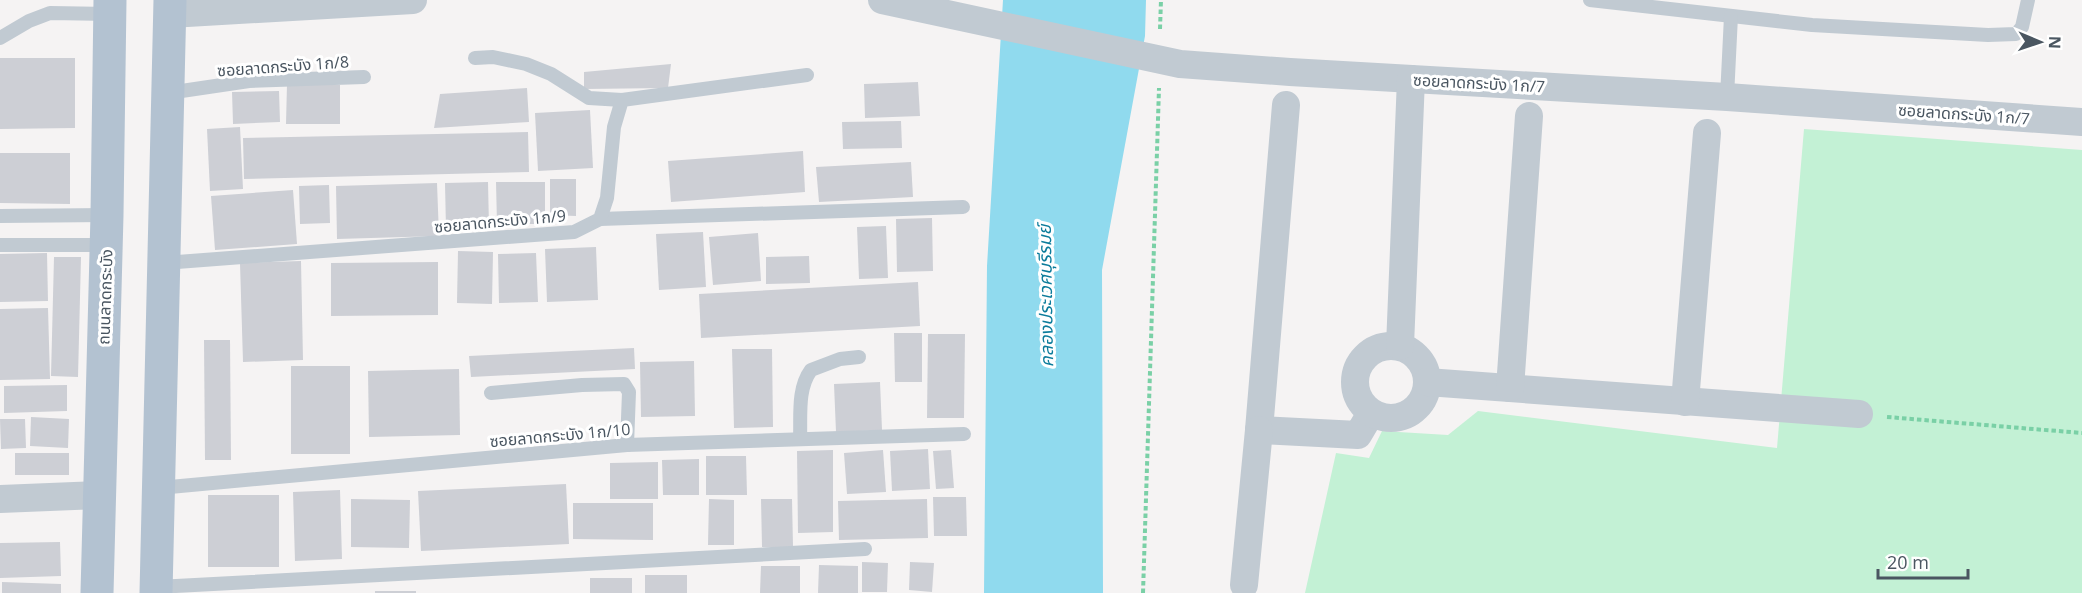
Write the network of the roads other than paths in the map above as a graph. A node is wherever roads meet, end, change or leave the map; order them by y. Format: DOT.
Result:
graph roads {
  1 [pos="413,0"];
  2 [pos="1590,0"];
  3 [pos="2028,0"];
  4 [pos="887,1"];
  5 [pos="110,7"];
  6 [pos="170,7"];
  7 [pos="1731,16"];
  8 [pos="0,38"];
  9 [pos="475,58"];
  10 [pos="807,75"];
  11 [pos="364,77"];
  12 [pos="1411,79"];
  13 [pos="168,93"];
  14 [pos="1727,97"];
  15 [pos="622,100"];
  16 [pos="1286,105"];
  17 [pos="1529,116"];
  18 [pos="2082,122"];
  19 [pos="1707,133"];
  20 [pos="963,207"];
  21 [pos="0,216"];
  22 [pos="600,219"];
  23 [pos="107,230"];
  24 [pos="0,246"];
  25 [pos="164,262"];
  26 [pos="1400,346"];
  27 [pos="859,357"];
  28 [pos="1427,382"];
  29 [pos="1510,388"];
  30 [pos="492,393"];
  31 [pos="1685,402"];
  32 [pos="1371,412"];
  33 [pos="1859,414"];
  34 [pos="1259,430"];
  35 [pos="964,434"];
  36 [pos="800,439"];
  37 [pos="627,445"];
  38 [pos="159,488"];
  39 [pos="99,495"];
  40 [pos="0,499"];
  41 [pos="865,549"];
  42 [pos="1244,585"];
  43 [pos="157,590"];
  44 [pos="97,593"];
  1 -- 6 [label="street"];
  2 -- 7 [label="lane"];
  3 -- 7 [label="lane"];
  4 -- 12 [label="street, ซอยลาดกระบัง 1ก/7"];
  5 -- 8 [label="lane"];
  5 -- 23 [label="main road, ถนนลาดกระบัง"];
  6 -- 13 [label="main road"];
  7 -- 14 [label="lane"];
  9 -- 15 [label="lane"];
  10 -- 15 [label="lane"];
  11 -- 13 [label="lane, ซอยลาดกระบัง 1ก/8"];
  12 -- 14 [label="street, ซอยลาดกระบัง 1ก/7"];
  12 -- 26 [label="street"];
  13 -- 25 [label="main road"];
  14 -- 18 [label="street, ซอยลาดกระบัง 1ก/7"];
  15 -- 22 [label="lane"];
  16 -- 34 [label="street"];
  17 -- 29 [label="street"];
  19 -- 31 [label="street"];
  20 -- 22 [label="lane"];
  21 -- 23 [label="lane"];
  22 -- 25 [label="lane, ซอยลาดกระบัง 1ก/9"];
  23 -- 24 [label="lane"];
  23 -- 39 [label="main road, ถนนลาดกระบัง"];
  25 -- 38 [label="main road"];
  26 -- 28 [label="street"];
  26 -- 32 [label="street"];
  27 -- 36 [label="lane"];
  28 -- 29 [label="street"];
  28 -- 32 [label="street"];
  29 -- 31 [label="street"];
  30 -- 37 [label="lane"];
  31 -- 33 [label="street"];
  32 -- 34 [label="street"];
  34 -- 42 [label="street"];
  35 -- 36 [label="lane, ซอยลาดกระบัง 1ก/10"];
  36 -- 37 [label="lane, ซอยลาดกระบัง 1ก/10"];
  37 -- 38 [label="lane, ซอยลาดกระบัง 1ก/10"];
  38 -- 43 [label="main road"];
  39 -- 40 [label="street"];
  39 -- 44 [label="main road, ถนนลาดกระบัง"];
  41 -- 43 [label="lane"];
}
